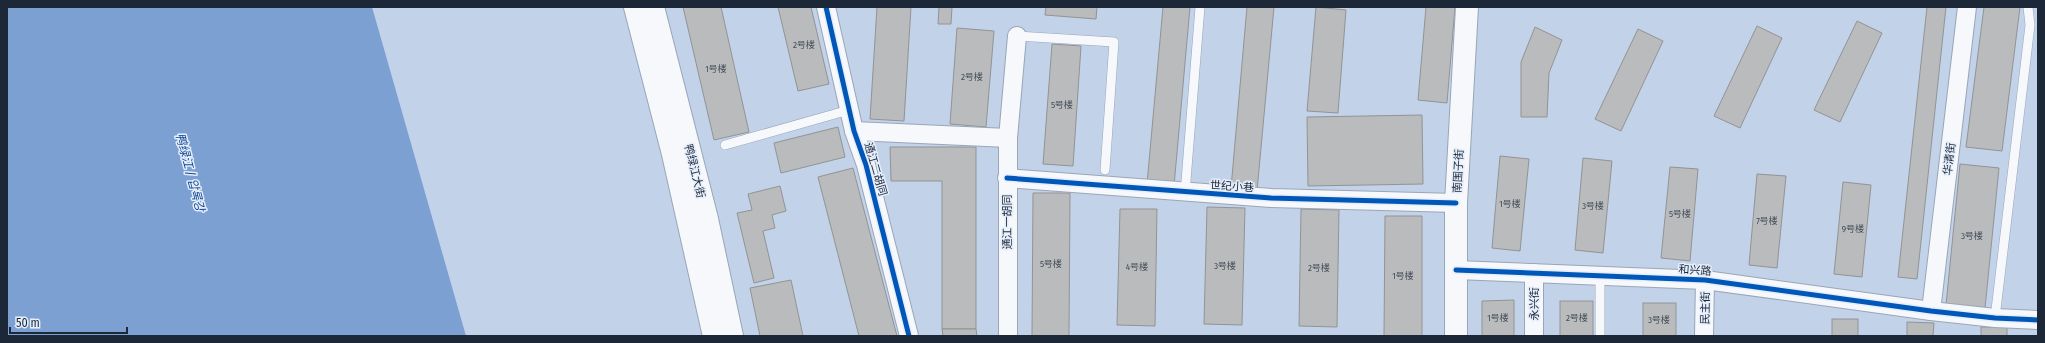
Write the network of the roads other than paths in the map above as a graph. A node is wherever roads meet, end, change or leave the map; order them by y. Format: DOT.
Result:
graph roads {
  1 [pos="635,7"];
  2 [pos="653,7"];
  3 [pos="826,7"];
  4 [pos="1200,7"];
  5 [pos="1467,7"];
  6 [pos="1967,7"];
  7 [pos="2028,7"];
  8 [pos="1017,36"];
  9 [pos="849,110"];
  10 [pos="854,131"];
  11 [pos="1008,138"];
  12 [pos="725,145"];
  13 [pos="1105,170"];
  14 [pos="1007,178"];
  15 [pos="1185,193"];
  16 [pos="1456,203"];
  17 [pos="1456,270"];
  18 [pos="1534,273"];
  19 [pos="1600,276"];
  20 [pos="1705,280"];
  21 [pos="1931,311"];
  22 [pos="1995,318"];
  23 [pos="2038,320"];
  24 [pos="714,336"];
  25 [pos="732,336"];
  26 [pos="909,336"];
  27 [pos="1008,336"];
  28 [pos="1456,336"];
  29 [pos="1534,336"];
  30 [pos="1600,336"];
  31 [pos="1704,336"];
  1 -- 24 [label="main road, 鸭绿江大街"];
  2 -- 25 [label="main road, 鸭绿江大街"];
  3 -- 9 [label="street, 通江二胡同"];
  4 -- 15 [label="lane"];
  5 -- 16 [label="main road, 南围子街"];
  6 -- 21 [label="street, 华清街"];
  7 -- 22 [label="lane"];
  8 -- 11 [label="street, 通江一胡同"];
  8 -- 13 [label="lane"];
  9 -- 10 [label="street, 通江二胡同"];
  9 -- 12 [label="lane"];
  10 -- 11 [label="street"];
  10 -- 26 [label="street, 通江二胡同"];
  11 -- 14 [label="street, 通江一胡同"];
  14 -- 15 [label="street, 世纪小巷"];
  14 -- 27 [label="street, 通江一胡同"];
  15 -- 16 [label="street, 世纪小巷"];
  16 -- 17 [label="main road, 南围子街"];
  17 -- 18 [label="street, 和兴路"];
  17 -- 28 [label="main road, 南围子街"];
  18 -- 19 [label="street, 和兴路"];
  18 -- 29 [label="street, 永兴街"];
  19 -- 20 [label="street, 和兴路"];
  19 -- 30 [label="lane"];
  20 -- 21 [label="street, 和兴路"];
  20 -- 31 [label="street, 民主街"];
  21 -- 22 [label="street, 和兴路"];
  22 -- 23 [label="street, 和兴路"];
}
